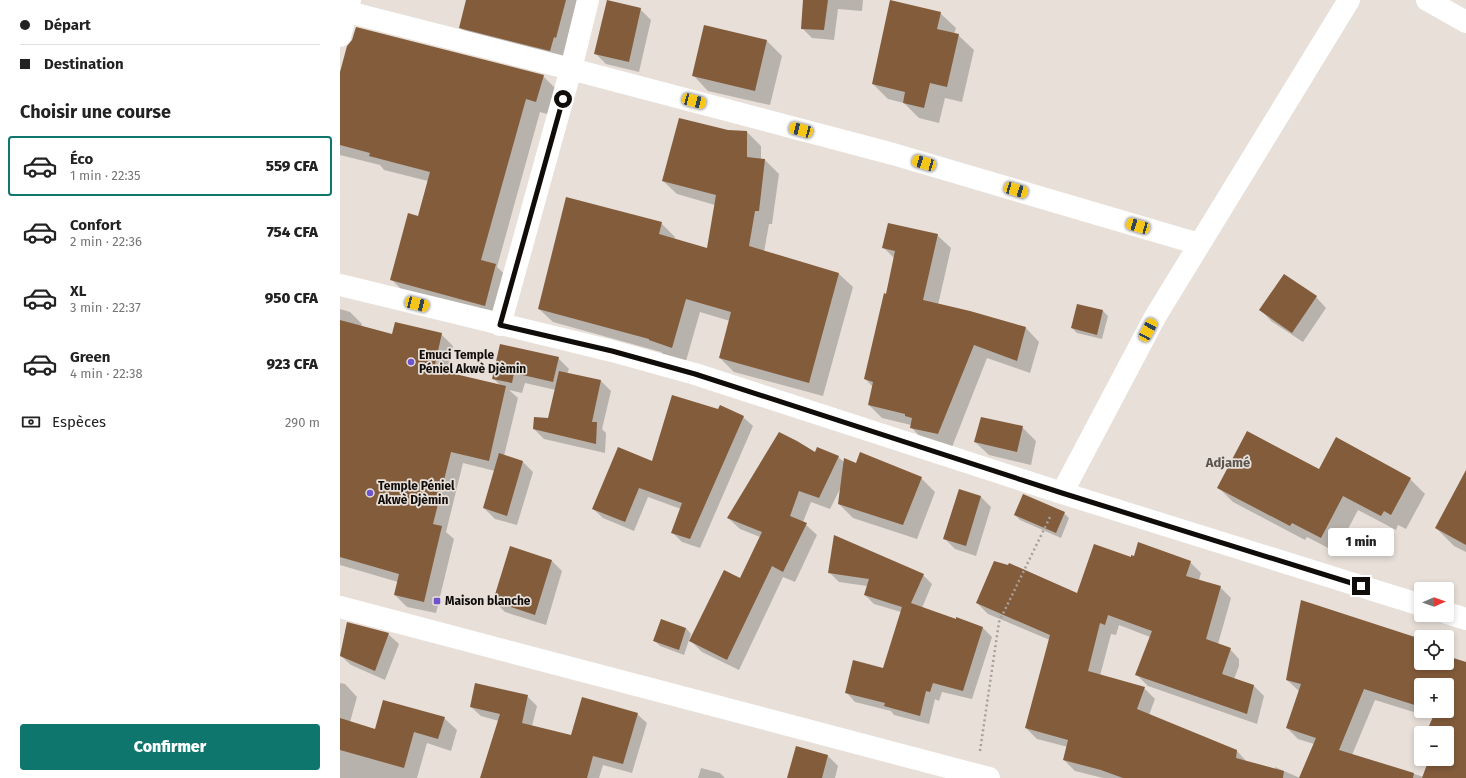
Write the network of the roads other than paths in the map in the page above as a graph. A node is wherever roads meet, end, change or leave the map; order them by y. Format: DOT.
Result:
graph roads {
  1 [pos="588,0"];
  2 [pos="1349,0"];
  3 [pos="1427,0"];
  4 [pos="346,7"];
  5 [pos="1466,22"];
  6 [pos="340,36"];
  7 [pos="571,69"];
  8 [pos="1199,244"];
  9 [pos="340,285"];
  10 [pos="500,325"];
  11 [pos="1062,493"];
  12 [pos="1414,603"];
  13 [pos="340,606"];
  14 [pos="1454,615"];
  15 [pos="1466,619"];
  16 [pos="980,777"];
  1 -- 7 [label="street"];
  2 -- 8 [label="street"];
  3 -- 5 [label="street"];
  4 -- 6 [label="street"];
  4 -- 7 [label="street"];
  7 -- 8 [label="street"];
  7 -- 10 [label="street"];
  8 -- 11 [label="street"];
  9 -- 10 [label="street"];
  10 -- 11 [label="street"];
  11 -- 12 [label="street"];
  13 -- 16 [label="street"];
  14 -- 15 [label="street"];
}
